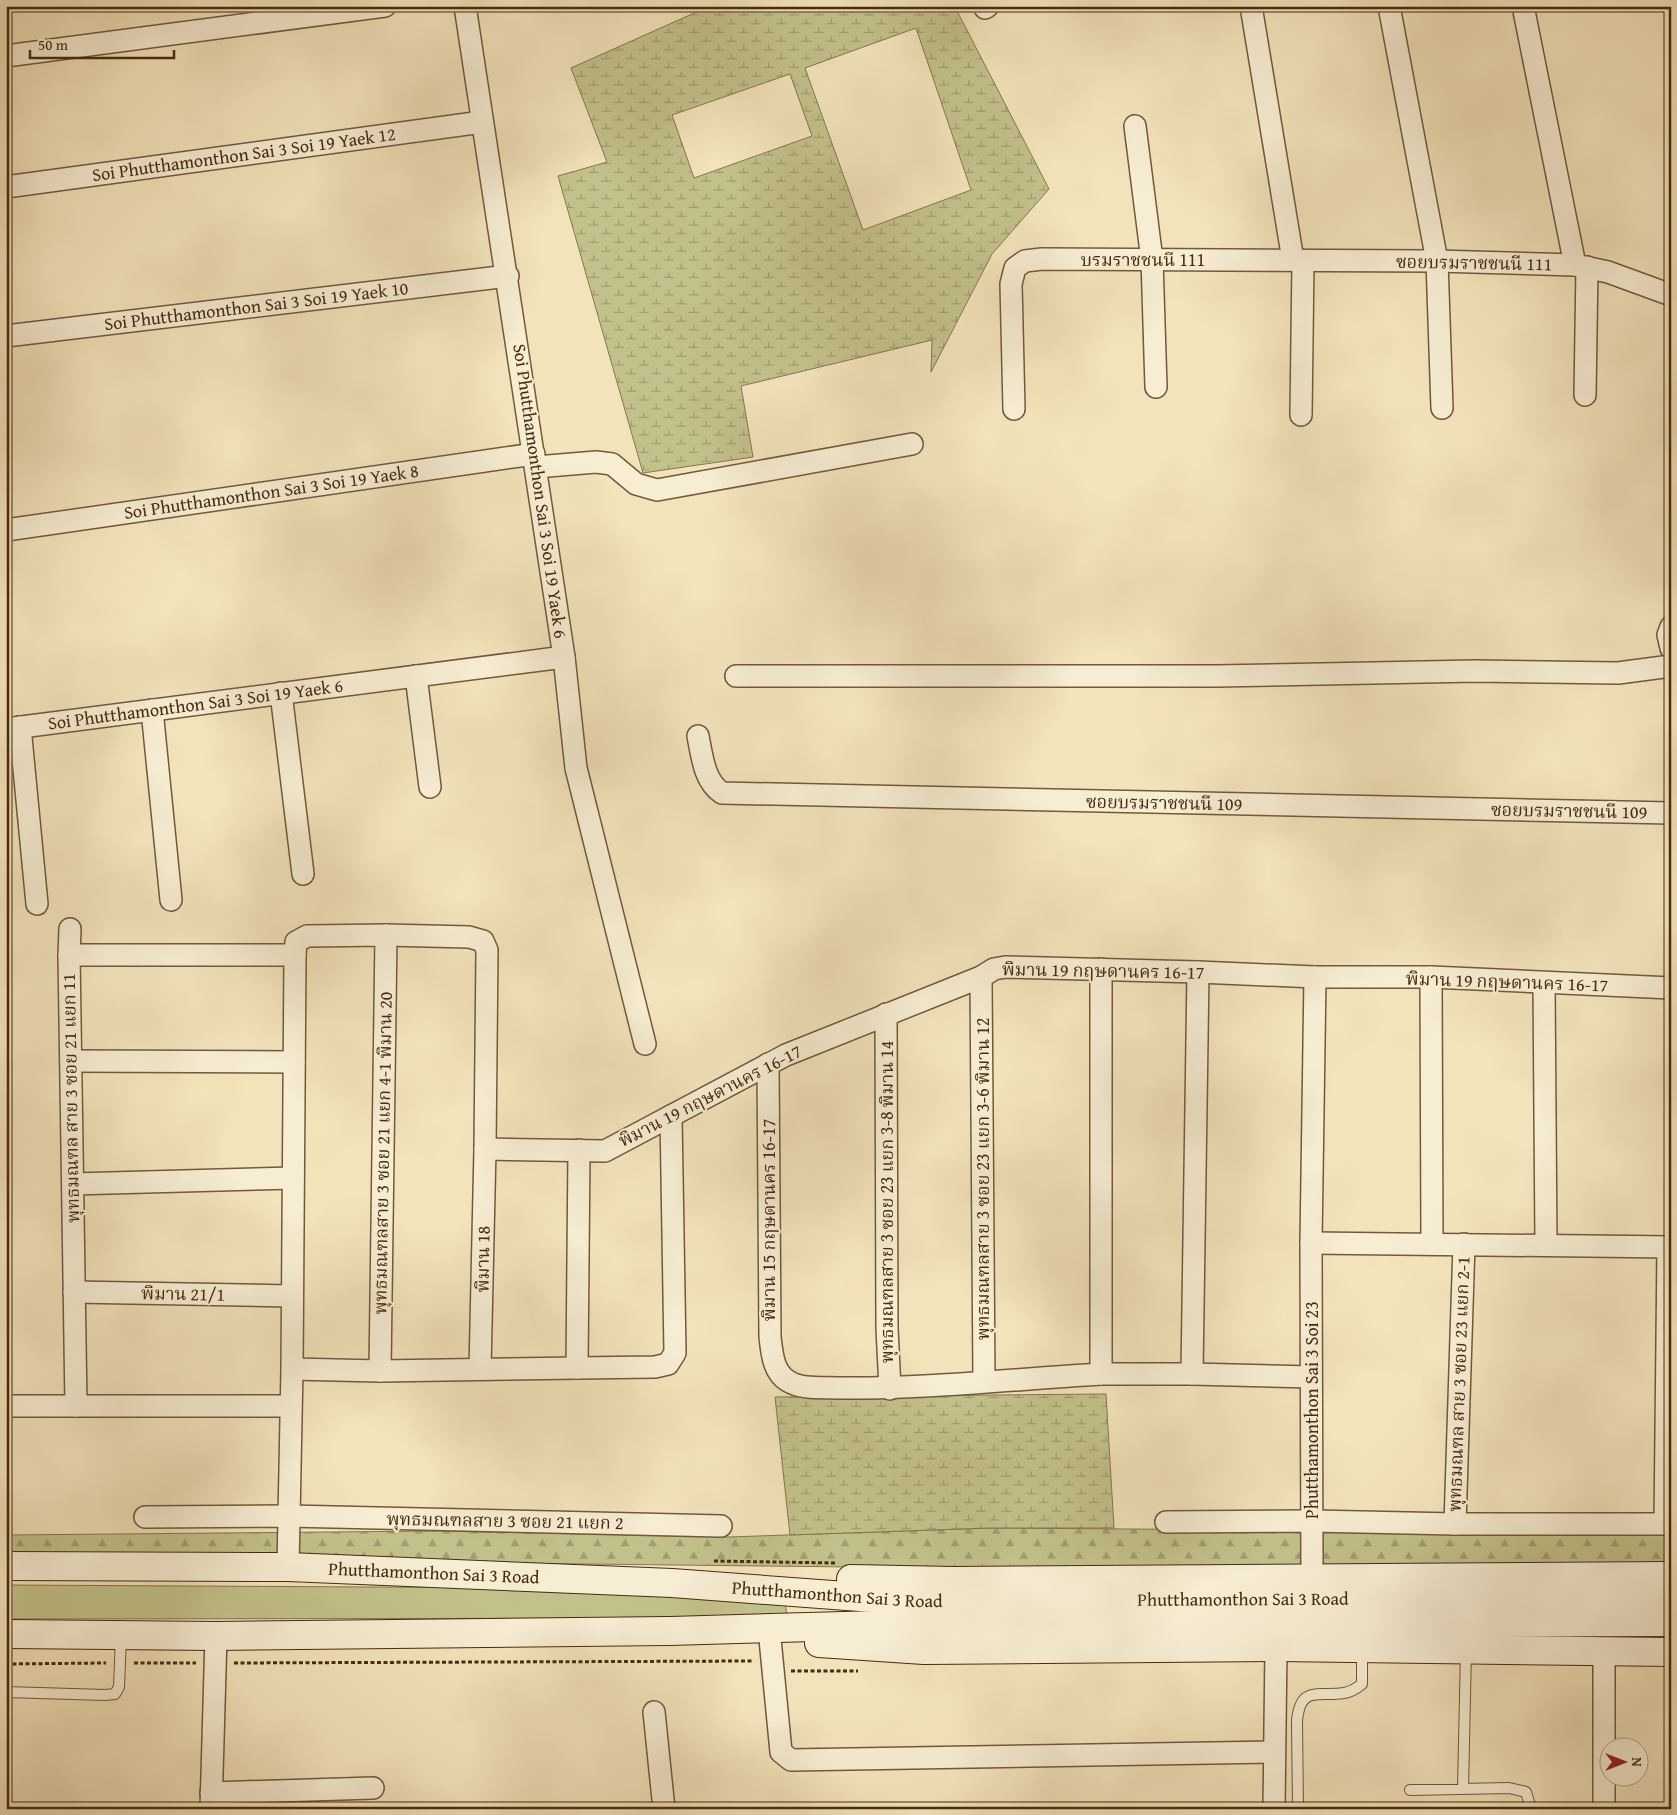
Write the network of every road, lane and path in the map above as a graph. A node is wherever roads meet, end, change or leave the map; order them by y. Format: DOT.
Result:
graph roads {
  1 [pos="385,6"];
  2 [pos="465,6"];
  3 [pos="1251,6"];
  4 [pos="1389,6"];
  5 [pos="1523,6"];
  6 [pos="6,56"];
  7 [pos="482,122"];
  8 [pos="1135,126"];
  9 [pos="6,187"];
  10 [pos="1152,260"];
  11 [pos="1290,261"];
  12 [pos="1437,262"];
  13 [pos="1581,266"];
  14 [pos="508,276"];
  15 [pos="1671,295"];
  16 [pos="6,336"];
  17 [pos="1156,387"];
  18 [pos="1585,395"];
  19 [pos="1442,408"];
  20 [pos="1014,409"];
  21 [pos="1301,415"];
  22 [pos="912,444"];
  23 [pos="535,460"];
  24 [pos="6,530"];
  25 [pos="1671,627"];
  26 [pos="1671,648"];
  27 [pos="564,657"];
  28 [pos="1671,666"];
  29 [pos="416,676"];
  30 [pos="736,676"];
  31 [pos="281,693"];
  32 [pos="152,710"];
  33 [pos="13,728"];
  34 [pos="698,736"];
  35 [pos="430,787"];
  36 [pos="1671,813"];
  37 [pos="303,874"];
  38 [pos="171,900"];
  39 [pos="38,904"];
  40 [pos="70,929"];
  41 [pos="386,935"];
  42 [pos="69,955"];
  43 [pos="295,955"];
  44 [pos="1101,970"];
  45 [pos="1198,972"];
  46 [pos="981,977"];
  47 [pos="1315,977"];
  48 [pos="1431,977"];
  49 [pos="1544,983"];
  50 [pos="1671,988"];
  51 [pos="886,1014"];
  52 [pos="645,1044"];
  53 [pos="71,1061"];
  54 [pos="294,1062"];
  55 [pos="768,1064"];
  56 [pos="671,1116"];
  57 [pos="485,1149"];
  58 [pos="579,1150"];
  59 [pos="293,1178"];
  60 [pos="73,1184"];
  61 [pos="1311,1242"];
  62 [pos="1432,1244"];
  63 [pos="1464,1244"];
  64 [pos="1546,1245"];
  65 [pos="1669,1246"];
  66 [pos="74,1292"];
  67 [pos="291,1296"];
  68 [pos="577,1368"];
  69 [pos="292,1369"];
  70 [pos="480,1369"];
  71 [pos="380,1371"];
  72 [pos="1101,1374"];
  73 [pos="1192,1374"];
  74 [pos="1311,1377"];
  75 [pos="984,1381"];
  76 [pos="890,1389"];
  77 [pos="6,1406"];
  78 [pos="76,1406"];
  79 [pos="290,1406"];
  80 [pos="289,1516"];
  81 [pos="145,1517"];
  82 [pos="1166,1522"];
  83 [pos="1313,1522"];
  84 [pos="1455,1524"];
  85 [pos="1668,1524"];
  86 [pos="721,1526"];
  87 [pos="6,1566"];
  88 [pos="288,1567"];
  89 [pos="1671,1576"];
  90 [pos="1312,1578"];
  91 [pos="672,1583"];
  92 [pos="1671,1598"];
  93 [pos="914,1613"];
  94 [pos="1671,1622"];
  95 [pos="670,1631"];
  96 [pos="6,1634"];
  97 [pos="121,1635"];
  98 [pos="216,1636"];
  99 [pos="1276,1647"];
  100 [pos="1362,1649"];
  101 [pos="772,1650"];
  102 [pos="1466,1650"];
  103 [pos="1666,1650"];
  104 [pos="1604,1651"];
  105 [pos="120,1663"];
  106 [pos="215,1663"];
  107 [pos="6,1664"];
  108 [pos="6,1692"];
  109 [pos="654,1712"];
  110 [pos="1274,1752"];
  111 [pos="373,1788"];
  112 [pos="1463,1789"];
  113 [pos="1410,1790"];
  114 [pos="211,1801"];
  115 [pos="664,1809"];
  116 [pos="1274,1809"];
  117 [pos="1298,1809"];
  118 [pos="1531,1809"];
  119 [pos="1604,1809"];
  1 -- 6 [label="street"];
  2 -- 7 [label="street, Soi Phutthamonthon Sai 3 Soi 19 Yaek 6"];
  3 -- 11 [label="street"];
  4 -- 12 [label="street"];
  5 -- 13 [label="street"];
  7 -- 9 [label="street, Soi Phutthamonthon Sai 3 Soi 19 Yaek 12"];
  7 -- 14 [label="street, Soi Phutthamonthon Sai 3 Soi 19 Yaek 6"];
  8 -- 10 [label="street"];
  10 -- 11 [label="street, บรมราชชนนี 111"];
  10 -- 17 [label="street"];
  10 -- 20 [label="street, บรมราชชนนี 111"];
  11 -- 12 [label="street, ซอยบรมราชชนนี 111"];
  11 -- 21 [label="street"];
  12 -- 13 [label="street, ซอยบรมราชชนนี 111"];
  12 -- 19 [label="street"];
  13 -- 15 [label="street, ซอยบรมราชชนนี 111"];
  13 -- 18 [label="street"];
  14 -- 16 [label="street, Soi Phutthamonthon Sai 3 Soi 19 Yaek 10"];
  14 -- 23 [label="street, Soi Phutthamonthon Sai 3 Soi 19 Yaek 6"];
  22 -- 23 [label="street, Soi Phutthamonthon Sai 3 Soi 19 Yaek 8"];
  23 -- 24 [label="street, Soi Phutthamonthon Sai 3 Soi 19 Yaek 8"];
  23 -- 27 [label="street, Soi Phutthamonthon Sai 3 Soi 19 Yaek 6"];
  25 -- 26 [label="street"];
  27 -- 29 [label="street, Soi Phutthamonthon Sai 3 Soi 19 Yaek 6"];
  27 -- 52 [label="street"];
  28 -- 30 [label="street"];
  29 -- 31 [label="street, Soi Phutthamonthon Sai 3 Soi 19 Yaek 6"];
  29 -- 35 [label="street"];
  31 -- 32 [label="street, Soi Phutthamonthon Sai 3 Soi 19 Yaek 6"];
  31 -- 37 [label="street"];
  32 -- 33 [label="street, Soi Phutthamonthon Sai 3 Soi 19 Yaek 6"];
  32 -- 38 [label="street"];
  33 -- 39 [label="street"];
  34 -- 36 [label="street, ซอยบรมราชชนนี 109"];
  40 -- 42 [label="street"];
  41 -- 43 [label="street"];
  41 -- 57 [label="street, พิมาน 18"];
  41 -- 71 [label="street, พุทธมณฑลสาย 3 ซอย 21 แยก 4-1 พิมาน 20"];
  42 -- 43 [label="street, พุทธมณฑล สาย 3 ซอย 21 แยก 11"];
  42 -- 53 [label="street, พุทธมณฑล สาย 3 ซอย 21 แยก 11"];
  43 -- 54 [label="street"];
  44 -- 45 [label="street, พิมาน 19 กฤษดานคร 16-17"];
  44 -- 46 [label="street, พิมาน 19 กฤษดานคร 16-17"];
  44 -- 72 [label="street"];
  45 -- 47 [label="street, พิมาน 19 กฤษดานคร 16-17"];
  45 -- 73 [label="street"];
  46 -- 51 [label="street, พิมาน 19 กฤษดานคร 16-17"];
  46 -- 75 [label="street, พุทธมณฑลสาย 3 ซอย 23 แยก 3-6 พิมาน 12"];
  47 -- 48 [label="street, พิมาน 19 กฤษดานคร 16-17"];
  47 -- 61 [label="street, Phutthamonthon Sai 3 Soi 23"];
  48 -- 49 [label="street, พิมาน 19 กฤษดานคร 16-17"];
  48 -- 62 [label="street"];
  49 -- 50 [label="street, พิมาน 19 กฤษดานคร 16-17"];
  49 -- 64 [label="street"];
  51 -- 55 [label="street, พิมาน 19 กฤษดานคร 16-17"];
  51 -- 76 [label="street, พุทธมณฑลสาย 3 ซอย 23 แยก 3-8 พิมาน 14"];
  53 -- 54 [label="street"];
  53 -- 60 [label="street, พุทธมณฑล สาย 3 ซอย 21 แยก 11"];
  54 -- 59 [label="street"];
  55 -- 56 [label="street, พิมาน 19 กฤษดานคร 16-17"];
  55 -- 76 [label="street, พิมาน 15 กฤษดานคร 16-17"];
  56 -- 58 [label="street, พิมาน 19 กฤษดานคร 16-17"];
  56 -- 68 [label="street"];
  57 -- 58 [label="street, พิมาน 19 กฤษดานคร 16-17"];
  57 -- 70 [label="street, พิมาน 18"];
  58 -- 68 [label="street"];
  59 -- 60 [label="street"];
  59 -- 67 [label="street"];
  60 -- 66 [label="street, พุทธมณฑล สาย 3 ซอย 21 แยก 11"];
  61 -- 62 [label="street"];
  61 -- 74 [label="street, Phutthamonthon Sai 3 Soi 23"];
  62 -- 63 [label="street"];
  63 -- 64 [label="street"];
  63 -- 84 [label="street, พุทธมณฑล สาย 3 ซอย 23 แยก 2-1"];
  64 -- 65 [label="street"];
  65 -- 85 [label="street"];
  66 -- 67 [label="street, พิมาน 21/1"];
  66 -- 78 [label="street, พุทธมณฑล สาย 3 ซอย 21 แยก 11"];
  67 -- 69 [label="street"];
  68 -- 70 [label="street"];
  69 -- 71 [label="street"];
  69 -- 79 [label="street"];
  70 -- 71 [label="street"];
  72 -- 73 [label="street"];
  72 -- 75 [label="street"];
  73 -- 74 [label="street"];
  74 -- 83 [label="street, Phutthamonthon Sai 3 Soi 23"];
  75 -- 76 [label="street"];
  77 -- 78 [label="street"];
  78 -- 79 [label="street"];
  79 -- 80 [label="street"];
  80 -- 81 [label="street, พุทธมณฑลสาย 3 ซอย 21 แยก 2"];
  80 -- 86 [label="street, พุทธมณฑลสาย 3 ซอย 21 แยก 2"];
  80 -- 88 [label="street"];
  82 -- 83 [label="street"];
  83 -- 84 [label="street"];
  83 -- 90 [label="street, Phutthamonthon Sai 3 Soi 23"];
  84 -- 85 [label="street"];
  87 -- 88 [label="main road, Phutthamonthon Sai 3 Road"];
  88 -- 91 [label="main road, Phutthamonthon Sai 3 Road"];
  89 -- 90 [label="main road"];
  90 -- 91 [label="main road"];
  91 -- 93 [label="main road, Phutthamonthon Sai 3 Road"];
  92 -- 93 [label="main road, Phutthamonthon Sai 3 Road"];
  93 -- 94 [label="main road, Phutthamonthon Sai 3 Road"];
  93 -- 95 [label="main road, Phutthamonthon Sai 3 Road"];
  95 -- 98 [label="main road, Phutthamonthon Sai 3 Road"];
  95 -- 101 [label="main road"];
  96 -- 97 [label="main road, Phutthamonthon Sai 3 Road"];
  97 -- 98 [label="main road, Phutthamonthon Sai 3 Road"];
  97 -- 105 [label="lane"];
  98 -- 106 [label="street"];
  99 -- 100 [label="main road"];
  99 -- 101 [label="main road"];
  99 -- 110 [label="street"];
  100 -- 102 [label="main road"];
  100 -- 117 [label="lane"];
  101 -- 106 [label="path"];
  101 -- 110 [label="street"];
  102 -- 104 [label="main road"];
  102 -- 112 [label="lane"];
  103 -- 104 [label="main road"];
  104 -- 119 [label="street"];
  105 -- 106 [label="path"];
  105 -- 107 [label="path"];
  105 -- 108 [label="lane"];
  106 -- 114 [label="street"];
  109 -- 115 [label="street"];
  110 -- 116 [label="street"];
  111 -- 114 [label="street"];
  112 -- 113 [label="lane"];
  112 -- 118 [label="lane"];
}
